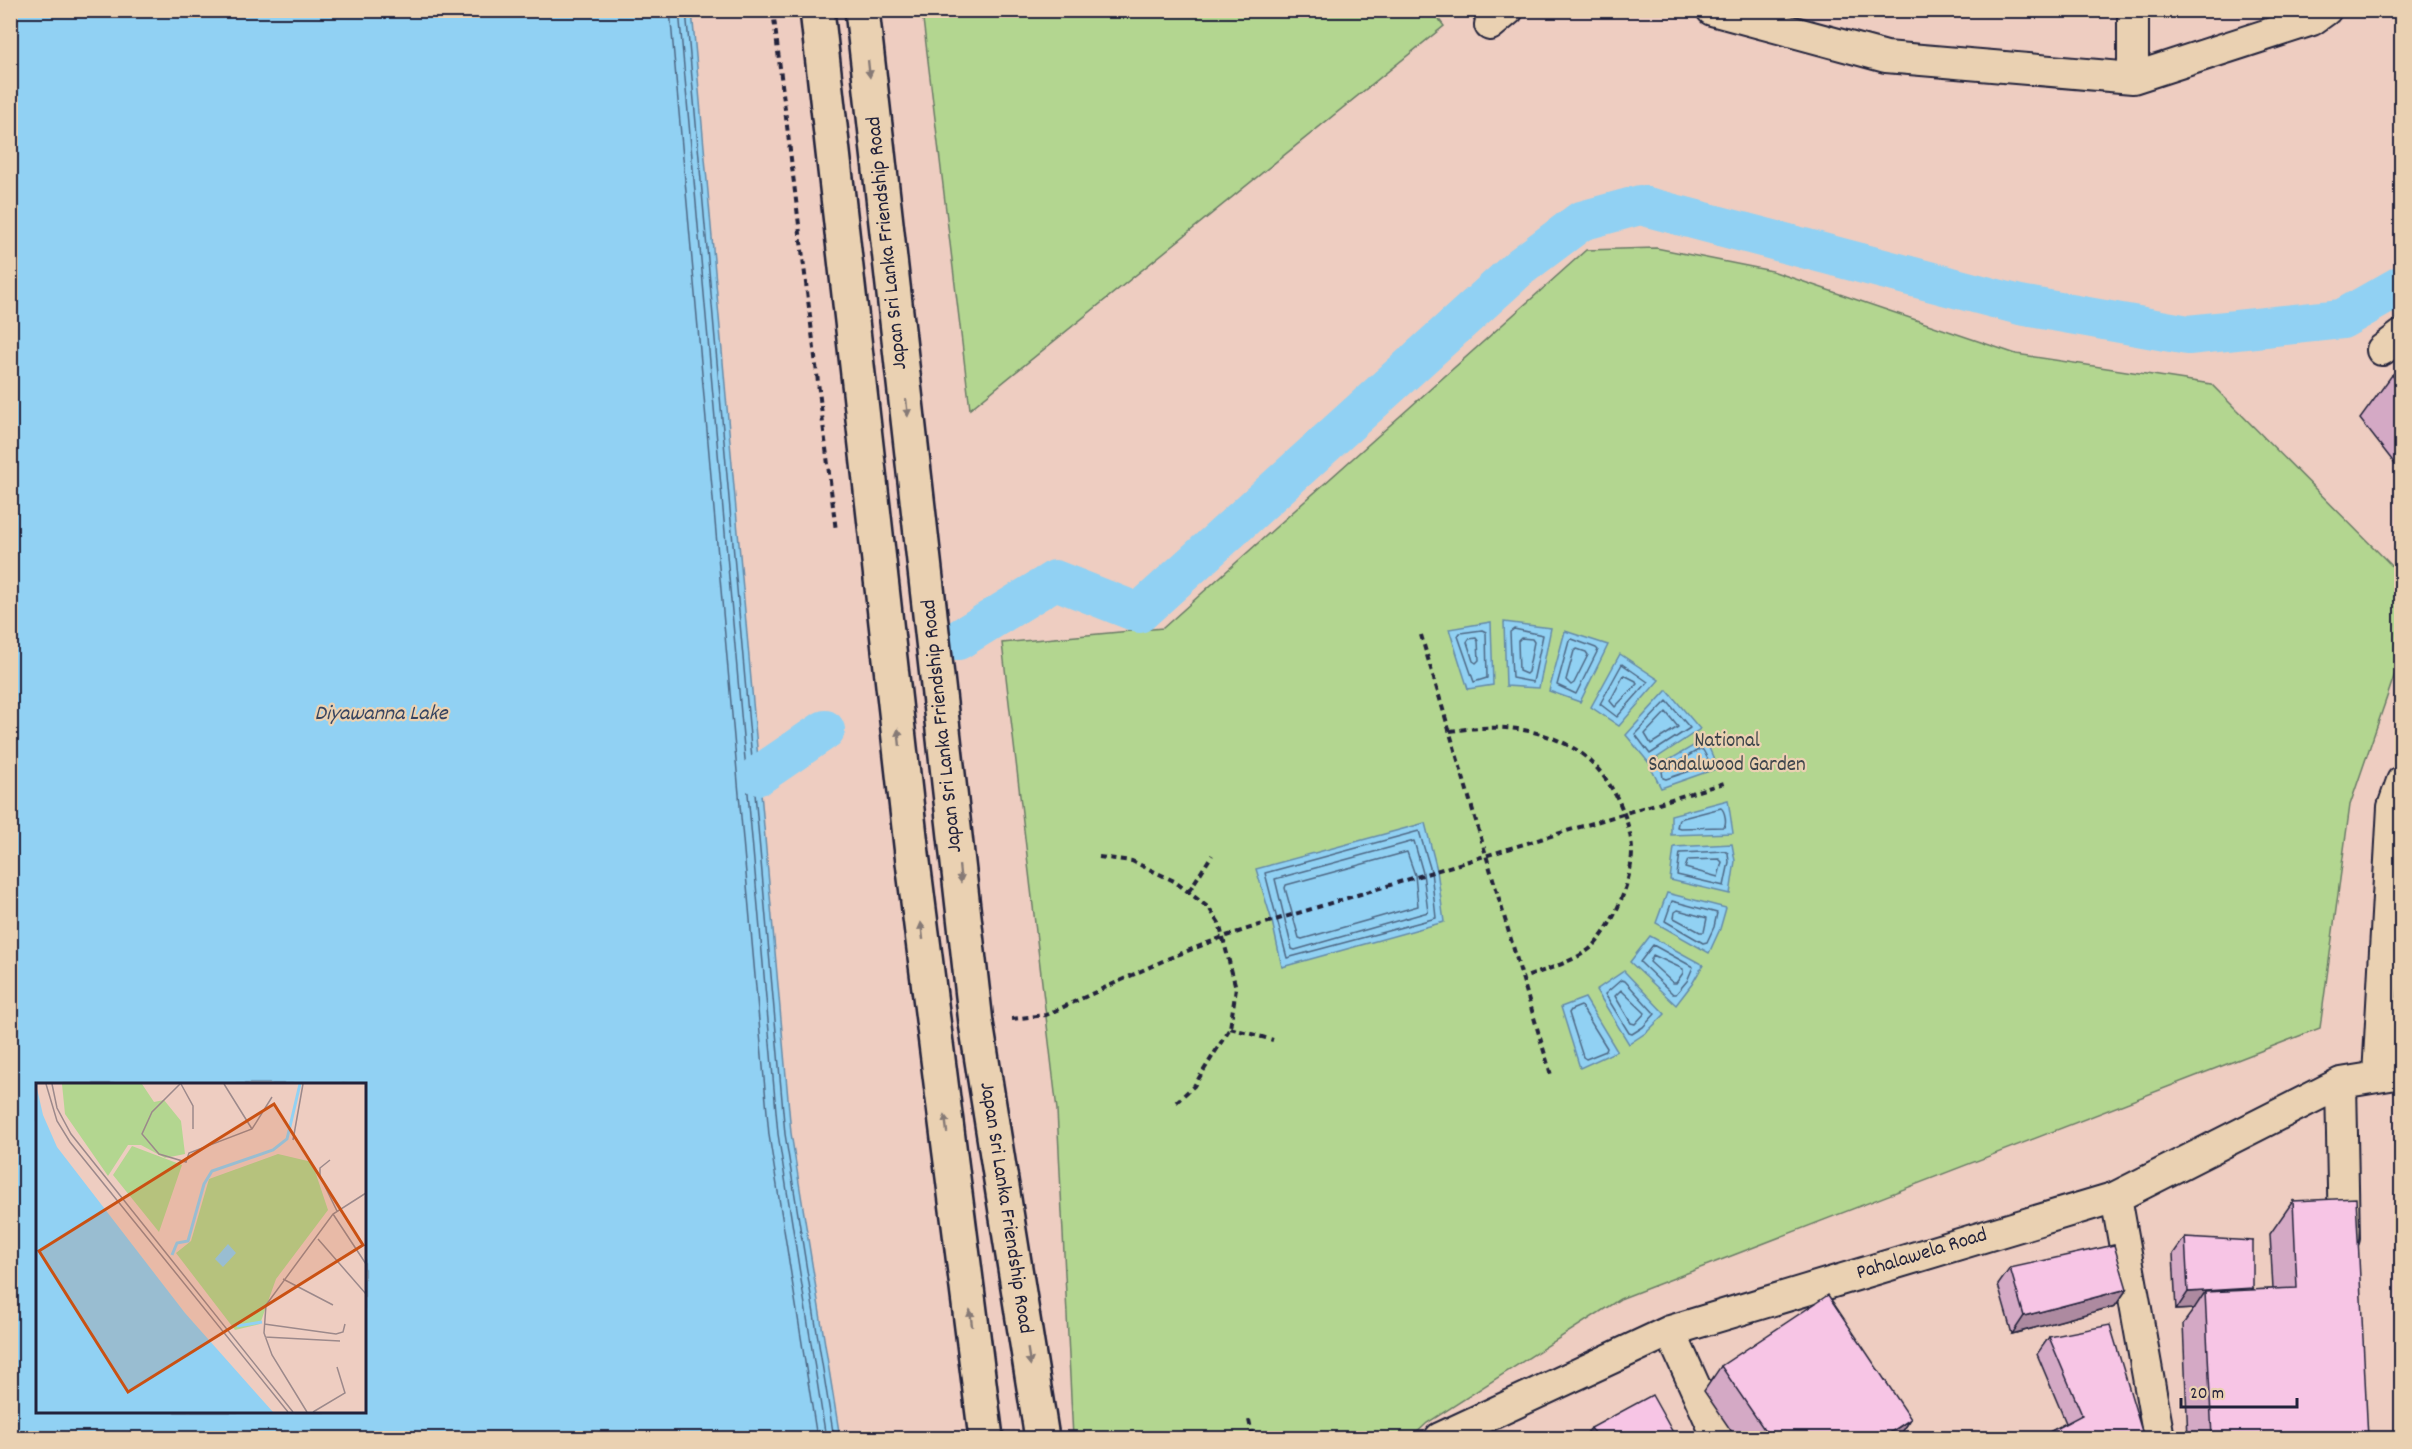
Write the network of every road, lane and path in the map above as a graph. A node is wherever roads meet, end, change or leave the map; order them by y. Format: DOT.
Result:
graph roads {
  1 [pos="817,10"];
  2 [pos="862,10"];
  3 [pos="1712,10"];
  4 [pos="2133,10"];
  5 [pos="2326,10"];
  6 [pos="2133,78"];
  7 [pos="1421,636"];
  8 [pos="1450,731"];
  9 [pos="2402,781"];
  10 [pos="1724,783"];
  11 [pos="1624,813"];
  12 [pos="1212,855"];
  13 [pos="1487,855"];
  14 [pos="1099,856"];
  15 [pos="1189,891"];
  16 [pos="1223,937"];
  17 [pos="1523,978"];
  18 [pos="1046,1015"];
  19 [pos="1230,1028"];
  20 [pos="1273,1040"];
  21 [pos="2390,1074"];
  22 [pos="1551,1075"];
  23 [pos="2341,1083"];
  24 [pos="1173,1105"];
  25 [pos="2116,1197"];
  26 [pos="2344,1260"];
  27 [pos="1670,1331"];
  28 [pos="1249,1420"];
  29 [pos="986,1438"];
  30 [pos="1042,1438"];
  31 [pos="1253,1438"];
  32 [pos="1440,1438"];
  33 [pos="1718,1438"];
  34 [pos="2159,1438"];
  29 -- 1 [label="main road, Japan Sri Lanka Friendship Road, one-way"];
  2 -- 30 [label="main road, Japan Sri Lanka Friendship Road, one-way"];
  3 -- 6 [label="street"];
  4 -- 6 [label="street"];
  5 -- 6 [label="street"];
  7 -- 8 [label="path"];
  8 -- 11 [label="path"];
  8 -- 13 [label="path"];
  9 -- 21 [label="street"];
  10 -- 11 [label="path"];
  11 -- 13 [label="path"];
  11 -- 17 [label="path"];
  12 -- 15 [label="path"];
  13 -- 16 [label="path"];
  13 -- 17 [label="path"];
  14 -- 15 [label="path"];
  15 -- 16 [label="path"];
  16 -- 18 [label="path"];
  16 -- 19 [label="path"];
  17 -- 22 [label="path"];
  19 -- 20 [label="path"];
  19 -- 24 [label="path"];
  21 -- 23 [label="street, Pahalawela Road"];
  23 -- 25 [label="street, Pahalawela Road"];
  23 -- 26 [label="street"];
  25 -- 27 [label="street, Pahalawela Road"];
  25 -- 34 [label="street"];
  27 -- 32 [label="street, Pahalawela Road"];
  27 -- 33 [label="street"];
  28 -- 31 [label="path"];
}
